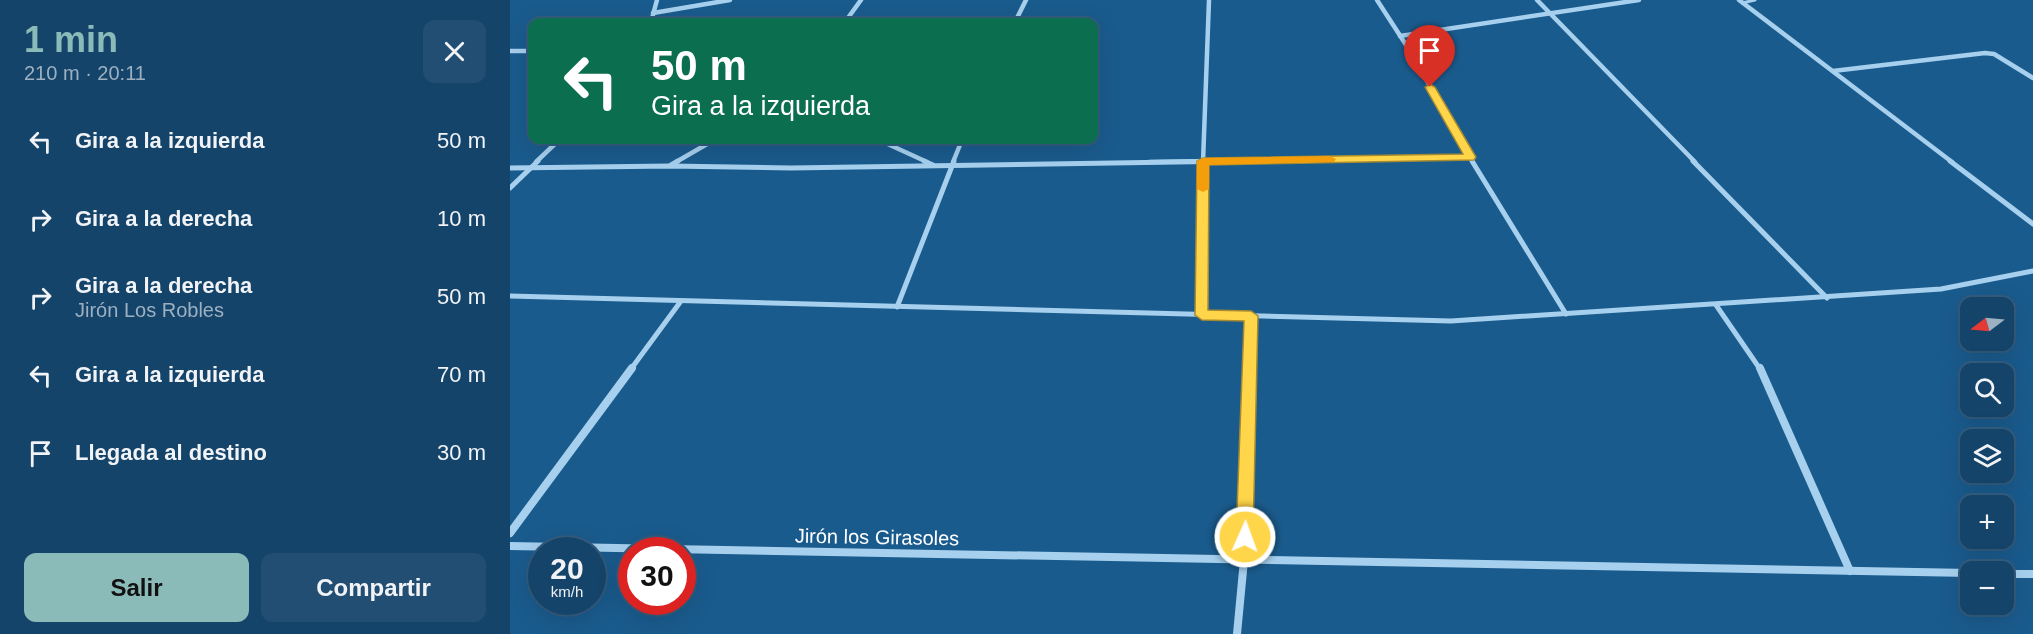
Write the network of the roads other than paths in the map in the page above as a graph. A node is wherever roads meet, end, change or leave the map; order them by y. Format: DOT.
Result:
graph roads {
  1 [pos="657,0"];
  2 [pos="730,0"];
  3 [pos="861,0"];
  4 [pos="1026,0"];
  5 [pos="1209,0"];
  6 [pos="1377,0"];
  7 [pos="1537,0"];
  8 [pos="1639,0"];
  9 [pos="1755,0"];
  10 [pos="1740,1"];
  11 [pos="653,13"];
  12 [pos="1550,13"];
  13 [pos="652,18"];
  14 [pos="848,18"];
  15 [pos="1017,18"];
  16 [pos="1400,36"];
  17 [pos="510,51"];
  18 [pos="528,51"];
  19 [pos="1833,71"];
  20 [pos="2033,78"];
  21 [pos="555,144"];
  22 [pos="707,144"];
  23 [pos="888,144"];
  24 [pos="960,144"];
  25 [pos="1470,157"];
  26 [pos="1203,161"];
  27 [pos="670,166"];
  28 [pos="936,166"];
  29 [pos="950,166"];
  30 [pos="510,168"];
  31 [pos="530,168"];
  32 [pos="510,188"];
  33 [pos="2033,224"];
  34 [pos="2033,271"];
  35 [pos="510,296"];
  36 [pos="1827,298"];
  37 [pos="681,301"];
  38 [pos="1716,305"];
  39 [pos="897,307"];
  40 [pos="1566,314"];
  41 [pos="1202,315"];
  42 [pos="1251,316"];
  43 [pos="510,532"];
  44 [pos="510,546"];
  45 [pos="1244,560"];
  46 [pos="1850,571"];
  47 [pos="1960,573"];
  48 [pos="2014,574"];
  49 [pos="2033,574"];
  50 [pos="1237,634"];
  1 -- 11 [label="street"];
  2 -- 11 [label="street"];
  3 -- 14 [label="street"];
  4 -- 15 [label="street"];
  5 -- 26 [label="street"];
  6 -- 16 [label="street"];
  7 -- 12 [label="street"];
  8 -- 12 [label="street"];
  9 -- 10 [label="lane"];
  10 -- 19 [label="street"];
  11 -- 13 [label="street"];
  12 -- 16 [label="street"];
  12 -- 36 [label="street"];
  16 -- 25 [label="street"];
  17 -- 18 [label="street"];
  19 -- 20 [label="street"];
  19 -- 33 [label="street"];
  21 -- 31 [label="street"];
  22 -- 27 [label="street"];
  23 -- 28 [label="street"];
  24 -- 29 [label="street"];
  25 -- 26 [label="street"];
  25 -- 40 [label="street"];
  26 -- 29 [label="street"];
  26 -- 41 [label="street"];
  27 -- 28 [label="street"];
  27 -- 31 [label="street"];
  28 -- 29 [label="street"];
  29 -- 39 [label="street"];
  30 -- 31 [label="street"];
  31 -- 32 [label="street"];
  34 -- 36 [label="street"];
  35 -- 37 [label="street"];
  36 -- 38 [label="street"];
  37 -- 39 [label="street"];
  37 -- 43 [label="street"];
  38 -- 40 [label="street"];
  38 -- 46 [label="street"];
  39 -- 41 [label="street"];
  40 -- 42 [label="street"];
  41 -- 42 [label="street"];
  42 -- 45 [label="street"];
  44 -- 45 [label="street, Jirón los Girasoles"];
  45 -- 46 [label="street, Jirón los Girasoles"];
  45 -- 50 [label="street"];
  46 -- 47 [label="street, Jirón los Girasoles"];
  48 -- 49 [label="street"];
}
